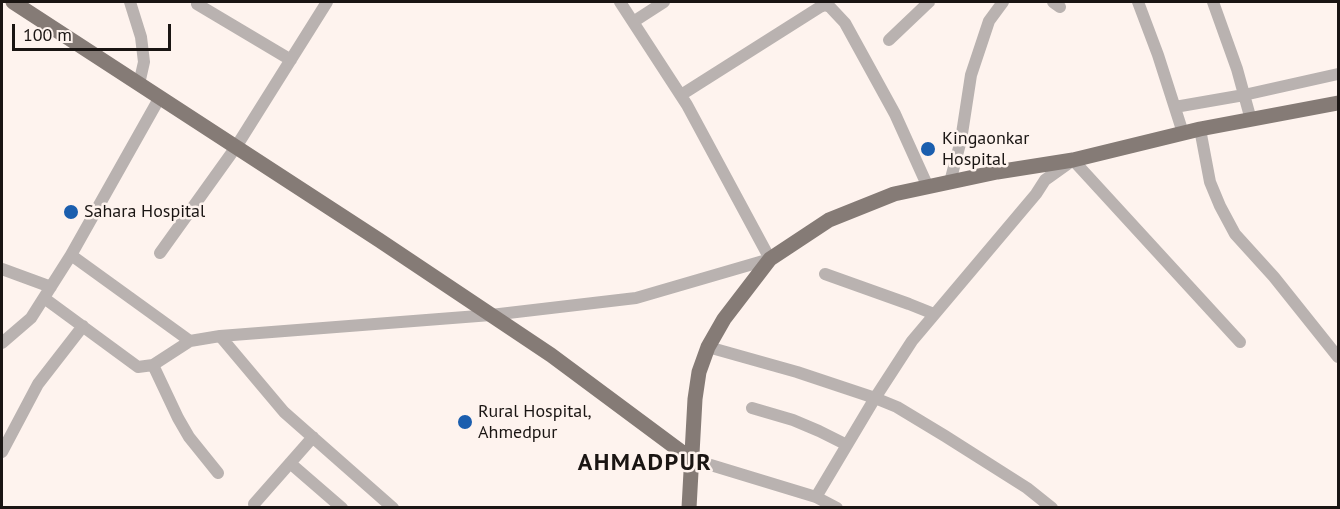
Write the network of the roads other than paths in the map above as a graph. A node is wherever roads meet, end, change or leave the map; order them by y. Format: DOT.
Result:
graph roads {
  1 [pos="13,2"];
  2 [pos="130,2"];
  3 [pos="327,2"];
  4 [pos="620,2"];
  5 [pos="664,2"];
  6 [pos="929,2"];
  7 [pos="1138,2"];
  8 [pos="1213,2"];
  9 [pos="1000,3"];
  10 [pos="197,4"];
  11 [pos="633,22"];
  12 [pos="889,40"];
  13 [pos="291,60"];
  14 [pos="1338,74"];
  15 [pos="140,84"];
  16 [pos="681,95"];
  17 [pos="1244,95"];
  18 [pos="160,97"];
  19 [pos="1338,103"];
  20 [pos="1175,107"];
  21 [pos="1251,120"];
  22 [pos="1200,129"];
  23 [pos="1183,133"];
  24 [pos="236,147"];
  25 [pos="1073,160"];
  26 [pos="950,182"];
  27 [pos="928,187"];
  28 [pos="160,253"];
  29 [pos="71,255"];
  30 [pos="770,259"];
  31 [pos="2,268"];
  32 [pos="825,274"];
  33 [pos="47,292"];
  34 [pos="934,314"];
  35 [pos="491,315"];
  36 [pos="83,326"];
  37 [pos="220,336"];
  38 [pos="190,341"];
  39 [pos="1240,342"];
  40 [pos="2,343"];
  41 [pos="708,347"];
  42 [pos="1338,357"];
  43 [pos="153,365"];
  44 [pos="875,398"];
  45 [pos="752,408"];
  46 [pos="313,437"];
  47 [pos="847,445"];
  48 [pos="2,452"];
  49 [pos="691,459"];
  50 [pos="290,463"];
  51 [pos="218,473"];
  52 [pos="816,497"];
  53 [pos="254,504"];
  54 [pos="342,507"];
  55 [pos="393,507"];
  56 [pos="689,507"];
  57 [pos="837,507"];
  58 [pos="1052,507"];
  1 -- 15 [label="main road"];
  2 -- 15 [label="street"];
  3 -- 13 [label="street"];
  4 -- 11 [label="street"];
  5 -- 11 [label="street"];
  6 -- 12 [label="street"];
  7 -- 20 [label="street"];
  8 -- 17 [label="street"];
  9 -- 26 [label="street"];
  10 -- 13 [label="street"];
  11 -- 16 [label="street"];
  13 -- 24 [label="street"];
  14 -- 17 [label="street"];
  15 -- 18 [label="main road"];
  16 -- 27 [label="street"];
  16 -- 30 [label="street"];
  17 -- 20 [label="street"];
  17 -- 21 [label="street"];
  18 -- 24 [label="main road"];
  18 -- 29 [label="street"];
  19 -- 21 [label="main road"];
  20 -- 23 [label="street"];
  21 -- 22 [label="main road"];
  22 -- 23 [label="main road"];
  22 -- 42 [label="street"];
  23 -- 25 [label="main road"];
  24 -- 28 [label="street"];
  24 -- 35 [label="main road"];
  25 -- 26 [label="main road"];
  25 -- 34 [label="street"];
  25 -- 39 [label="street"];
  26 -- 27 [label="main road"];
  27 -- 30 [label="main road"];
  29 -- 33 [label="street"];
  29 -- 38 [label="street"];
  30 -- 35 [label="street"];
  30 -- 41 [label="main road"];
  31 -- 33 [label="street"];
  32 -- 34 [label="street"];
  33 -- 36 [label="street"];
  33 -- 40 [label="street"];
  34 -- 44 [label="street"];
  35 -- 37 [label="street"];
  35 -- 49 [label="main road"];
  36 -- 43 [label="street"];
  36 -- 48 [label="street"];
  37 -- 38 [label="street"];
  37 -- 46 [label="street"];
  38 -- 43 [label="street"];
  41 -- 44 [label="street"];
  41 -- 49 [label="main road"];
  43 -- 51 [label="street"];
  44 -- 47 [label="street"];
  44 -- 58 [label="street"];
  45 -- 47 [label="street"];
  46 -- 50 [label="street"];
  46 -- 55 [label="street"];
  47 -- 52 [label="street"];
  49 -- 52 [label="street"];
  49 -- 56 [label="main road"];
  50 -- 53 [label="street"];
  50 -- 54 [label="street"];
  52 -- 57 [label="street"];
}
